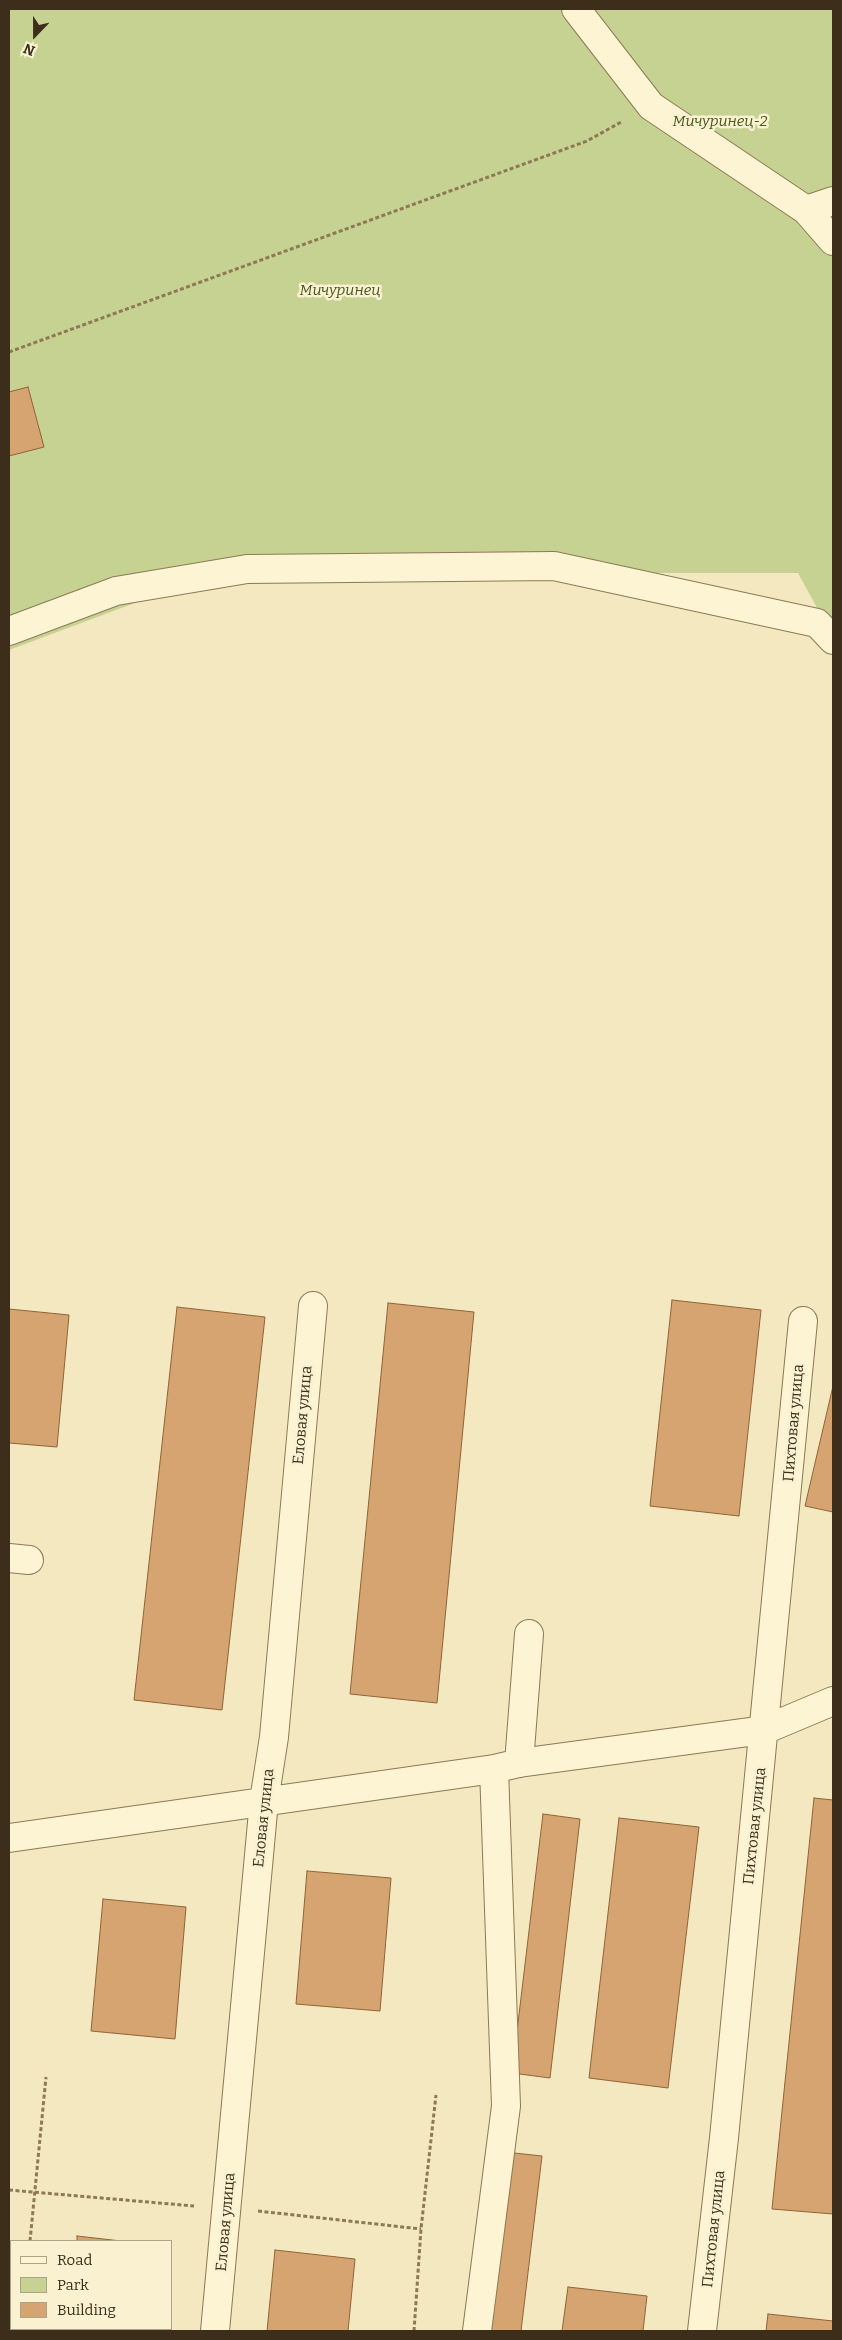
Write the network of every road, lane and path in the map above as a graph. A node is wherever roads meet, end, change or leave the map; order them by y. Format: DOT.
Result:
graph roads {
  1 [pos="576,9"];
  2 [pos="651,106"];
  3 [pos="833,201"];
  4 [pos="806,210"];
  5 [pos="833,241"];
  6 [pos="9,352"];
  7 [pos="9,632"];
  8 [pos="833,640"];
  9 [pos="313,1306"];
  10 [pos="803,1321"];
  11 [pos="529,1634"];
  12 [pos="833,1701"];
  13 [pos="764,1730"];
  14 [pos="507,1766"];
  15 [pos="264,1801"];
  16 [pos="9,1838"];
  17 [pos="46,2077"];
  18 [pos="436,2095"];
  19 [pos="30,2240"];
  20 [pos="215,2331"];
  21 [pos="414,2331"];
  22 [pos="477,2331"];
  23 [pos="702,2331"];
  1 -- 2 [label="street"];
  2 -- 4 [label="street"];
  2 -- 6 [label="path"];
  3 -- 4 [label="street"];
  4 -- 5 [label="street"];
  7 -- 8 [label="street"];
  9 -- 15 [label="street, Еловая улица"];
  10 -- 13 [label="street, Пихтовая улица"];
  11 -- 14 [label="street"];
  12 -- 13 [label="street"];
  13 -- 14 [label="street"];
  13 -- 23 [label="street, Пихтовая улица"];
  14 -- 15 [label="street"];
  14 -- 22 [label="street"];
  15 -- 16 [label="street"];
  15 -- 20 [label="street, Еловая улица"];
  17 -- 19 [label="path"];
  18 -- 21 [label="path"];
}
